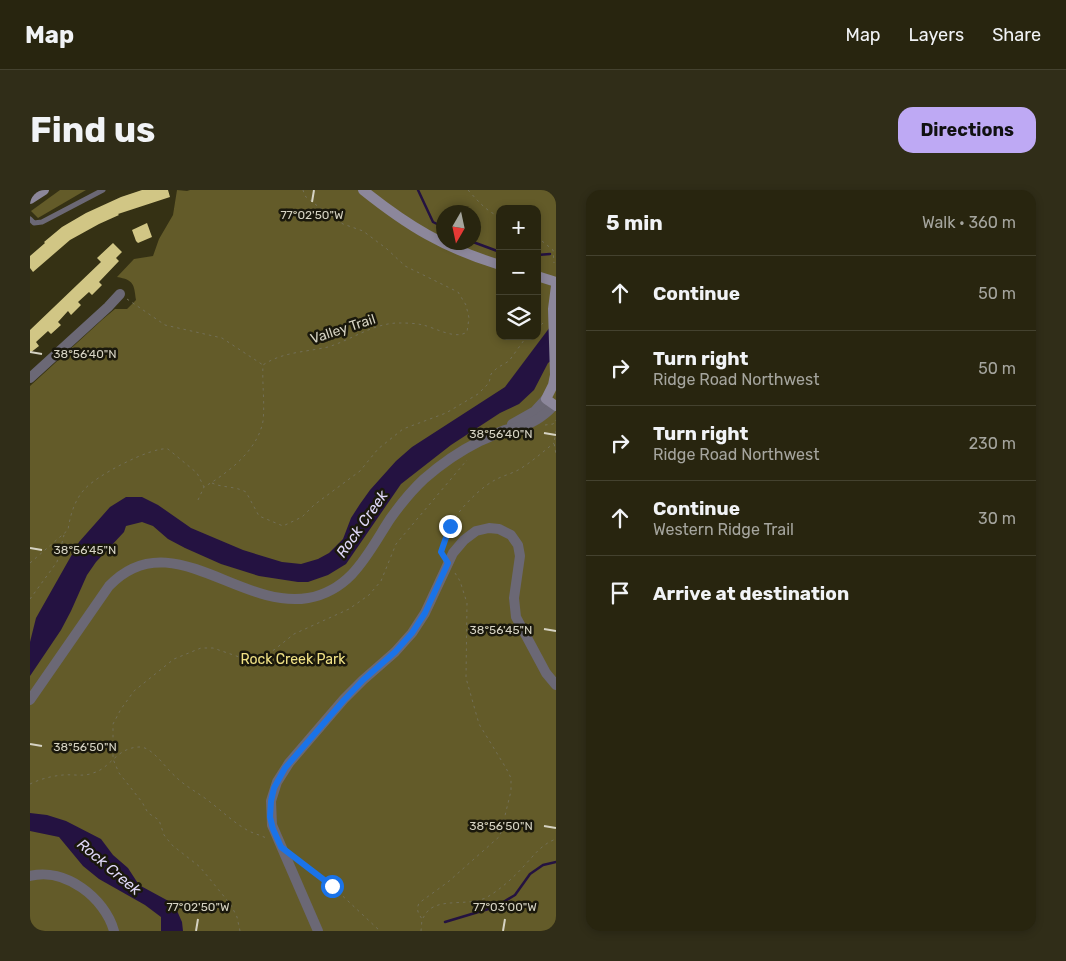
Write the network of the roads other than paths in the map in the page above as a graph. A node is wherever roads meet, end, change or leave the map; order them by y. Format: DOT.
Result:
graph roads {
  1 [pos="44,190"];
  2 [pos="103,190"];
  3 [pos="363,190"];
  4 [pos="30,199"];
  5 [pos="30,219"];
  6 [pos="496,264"];
  7 [pos="541,278"];
  8 [pos="556,284"];
  9 [pos="120,294"];
  10 [pos="30,378"];
  11 [pos="554,406"];
  12 [pos="556,685"];
  13 [pos="30,700"];
  14 [pos="30,876"];
  15 [pos="114,931"];
  16 [pos="318,931"];
  1 -- 4 [label="main road"];
  2 -- 5 [label="lane"];
  3 -- 6 [label="main road"];
  7 -- 8 [label="main road"];
  8 -- 11 [label="main road"];
  9 -- 10 [label="street"];
  11 -- 13 [label="street"];
  12 -- 16 [label="street"];
  14 -- 15 [label="street"];
}
